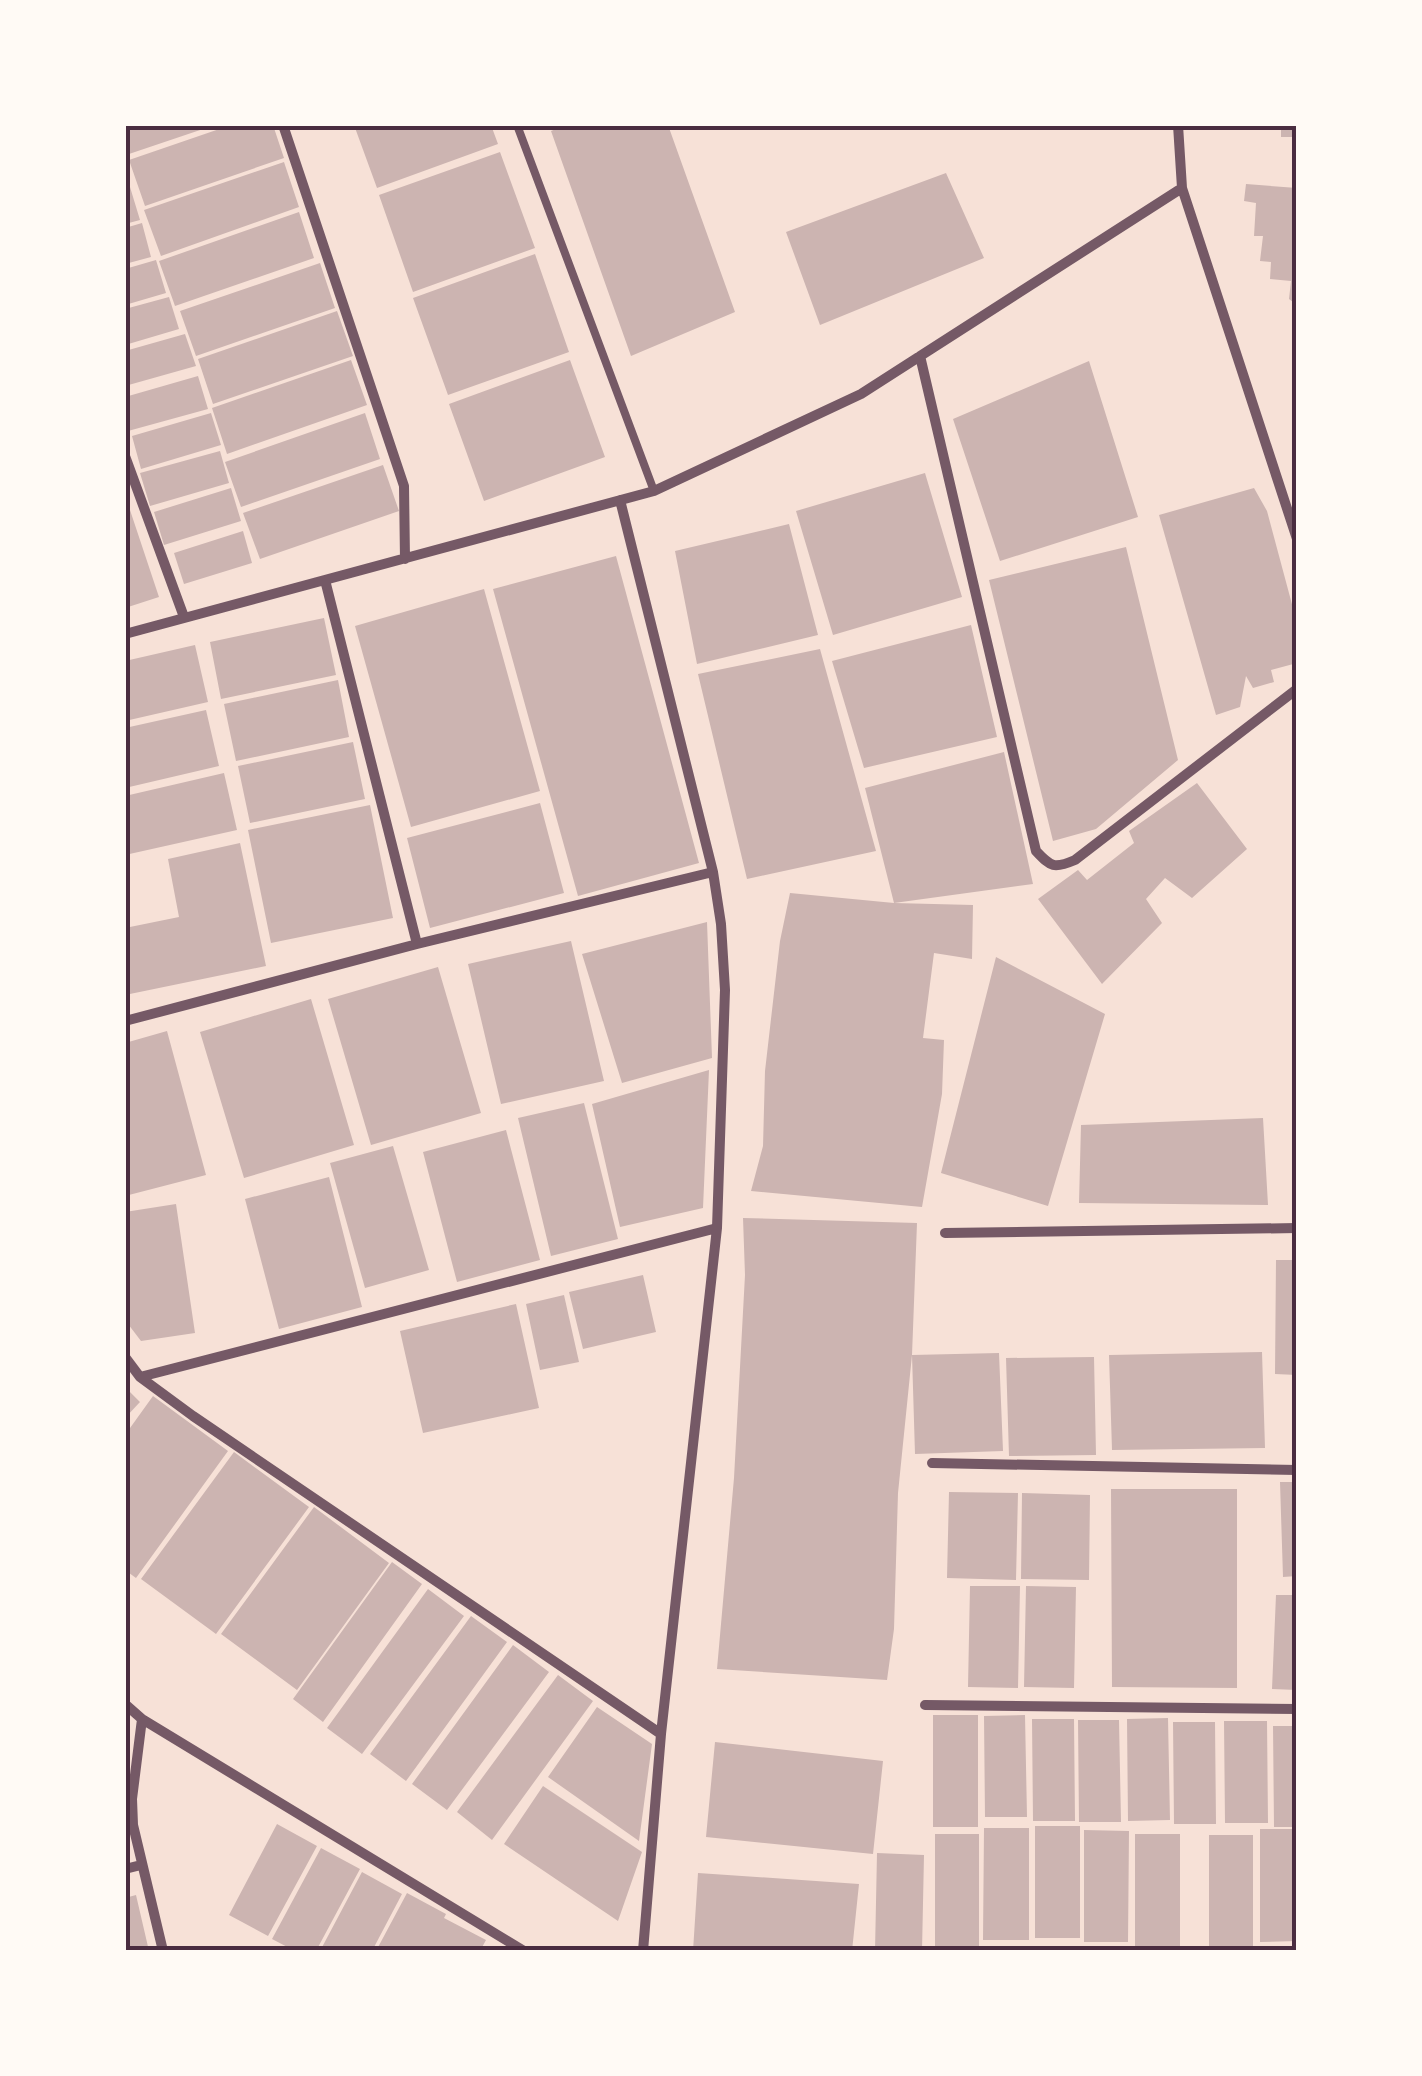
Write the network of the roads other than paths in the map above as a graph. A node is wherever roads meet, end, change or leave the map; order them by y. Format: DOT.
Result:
graph roads {
  1 [pos="283,125"];
  2 [pos="517,125"];
  3 [pos="1178,125"];
  4 [pos="1182,188"];
  5 [pos="920,356"];
  6 [pos="125,456"];
  7 [pos="654,492"];
  8 [pos="620,500"];
  9 [pos="1297,538"];
  10 [pos="405,559"];
  11 [pos="325,580"];
  12 [pos="184,617"];
  13 [pos="125,634"];
  14 [pos="1297,689"];
  15 [pos="713,872"];
  16 [pos="418,944"];
  17 [pos="125,1022"];
  18 [pos="717,1228"];
  19 [pos="1297,1228"];
  20 [pos="945,1233"];
  21 [pos="125,1357"];
  22 [pos="140,1377"];
  23 [pos="932,1462"];
  24 [pos="1297,1470"];
  25 [pos="125,1704"];
  26 [pos="925,1706"];
  27 [pos="1297,1709"];
  28 [pos="142,1719"];
  29 [pos="661,1734"];
  30 [pos="141,1864"];
  31 [pos="125,1868"];
  32 [pos="162,1951"];
  33 [pos="524,1951"];
  34 [pos="643,1951"];
  1 -- 10 [label="street"];
  2 -- 7 [label="lane"];
  3 -- 4 [label="street"];
  4 -- 5 [label="street"];
  4 -- 9 [label="street"];
  5 -- 7 [label="street"];
  5 -- 14 [label="street"];
  6 -- 12 [label="street"];
  7 -- 8 [label="street"];
  8 -- 10 [label="street"];
  8 -- 15 [label="street"];
  10 -- 11 [label="street"];
  11 -- 12 [label="street"];
  11 -- 16 [label="street"];
  12 -- 13 [label="street"];
  15 -- 16 [label="street"];
  15 -- 18 [label="street"];
  16 -- 17 [label="street"];
  18 -- 22 [label="street"];
  18 -- 29 [label="street"];
  19 -- 20 [label="street"];
  21 -- 22 [label="street"];
  22 -- 29 [label="street"];
  23 -- 24 [label="street"];
  25 -- 28 [label="street"];
  26 -- 27 [label="street"];
  28 -- 30 [label="street"];
  28 -- 33 [label="street"];
  29 -- 34 [label="street"];
  30 -- 31 [label="street"];
  30 -- 32 [label="street"];
}
